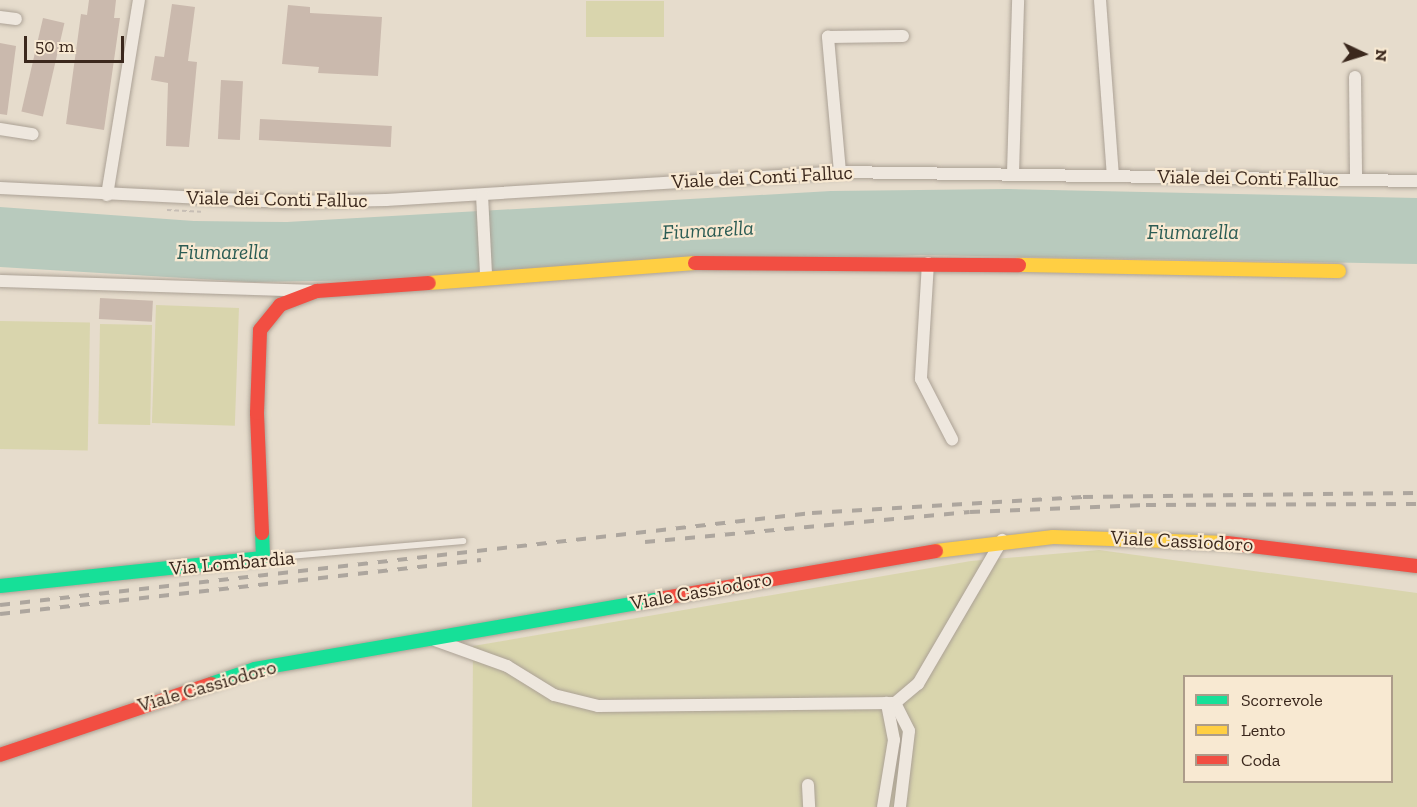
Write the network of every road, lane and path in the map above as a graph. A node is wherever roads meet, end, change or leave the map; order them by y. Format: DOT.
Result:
graph roads {
  1 [pos="139,0"];
  2 [pos="1018,0"];
  3 [pos="1100,0"];
  4 [pos="0,17"];
  5 [pos="15,19"];
  6 [pos="903,36"];
  7 [pos="1355,77"];
  8 [pos="0,129"];
  9 [pos="33,134"];
  10 [pos="840,172"];
  11 [pos="1012,173"];
  12 [pos="1113,176"];
  13 [pos="1356,180"];
  14 [pos="1417,181"];
  15 [pos="0,188"];
  16 [pos="107,195"];
  17 [pos="482,195"];
  18 [pos="928,263"];
  19 [pos="1340,271"];
  20 [pos="486,277"];
  21 [pos="0,281"];
  22 [pos="317,291"];
  23 [pos="952,440"];
  24 [pos="1002,540"];
  25 [pos="463,541"];
  26 [pos="263,558"];
  27 [pos="1417,566"];
  28 [pos="0,586"];
  29 [pos="427,638"];
  30 [pos="891,703"];
  31 [pos="0,755"];
  32 [pos="808,785"];
  33 [pos="809,807"];
  34 [pos="883,807"];
  35 [pos="900,807"];
  1 -- 16 [label="street"];
  2 -- 11 [label="street"];
  3 -- 12 [label="street"];
  4 -- 5 [label="street"];
  6 -- 10 [label="street"];
  7 -- 13 [label="street"];
  8 -- 9 [label="street"];
  10 -- 11 [label="street, Viale dei Conti Falluc"];
  10 -- 17 [label="street, Viale dei Conti Falluc"];
  11 -- 12 [label="street, Viale dei Conti Falluc"];
  12 -- 13 [label="street, Viale dei Conti Falluc"];
  13 -- 14 [label="street, Viale dei Conti Falluc"];
  15 -- 16 [label="street, Viale dei Conti Falluc"];
  16 -- 17 [label="street, Viale dei Conti Falluc"];
  17 -- 20 [label="street"];
  18 -- 19 [label="street"];
  18 -- 20 [label="street"];
  18 -- 23 [label="street"];
  20 -- 22 [label="street"];
  21 -- 22 [label="street"];
  22 -- 26 [label="street"];
  24 -- 27 [label="street, Viale Cassiodoro"];
  24 -- 29 [label="street, Viale Cassiodoro"];
  24 -- 30 [label="street"];
  25 -- 26 [label="lane, Via Lombardia"];
  26 -- 28 [label="street, Via Lombardia"];
  29 -- 30 [label="street"];
  29 -- 31 [label="street, Viale Cassiodoro"];
  30 -- 34 [label="street"];
  30 -- 35 [label="street"];
  32 -- 33 [label="street"];
}
